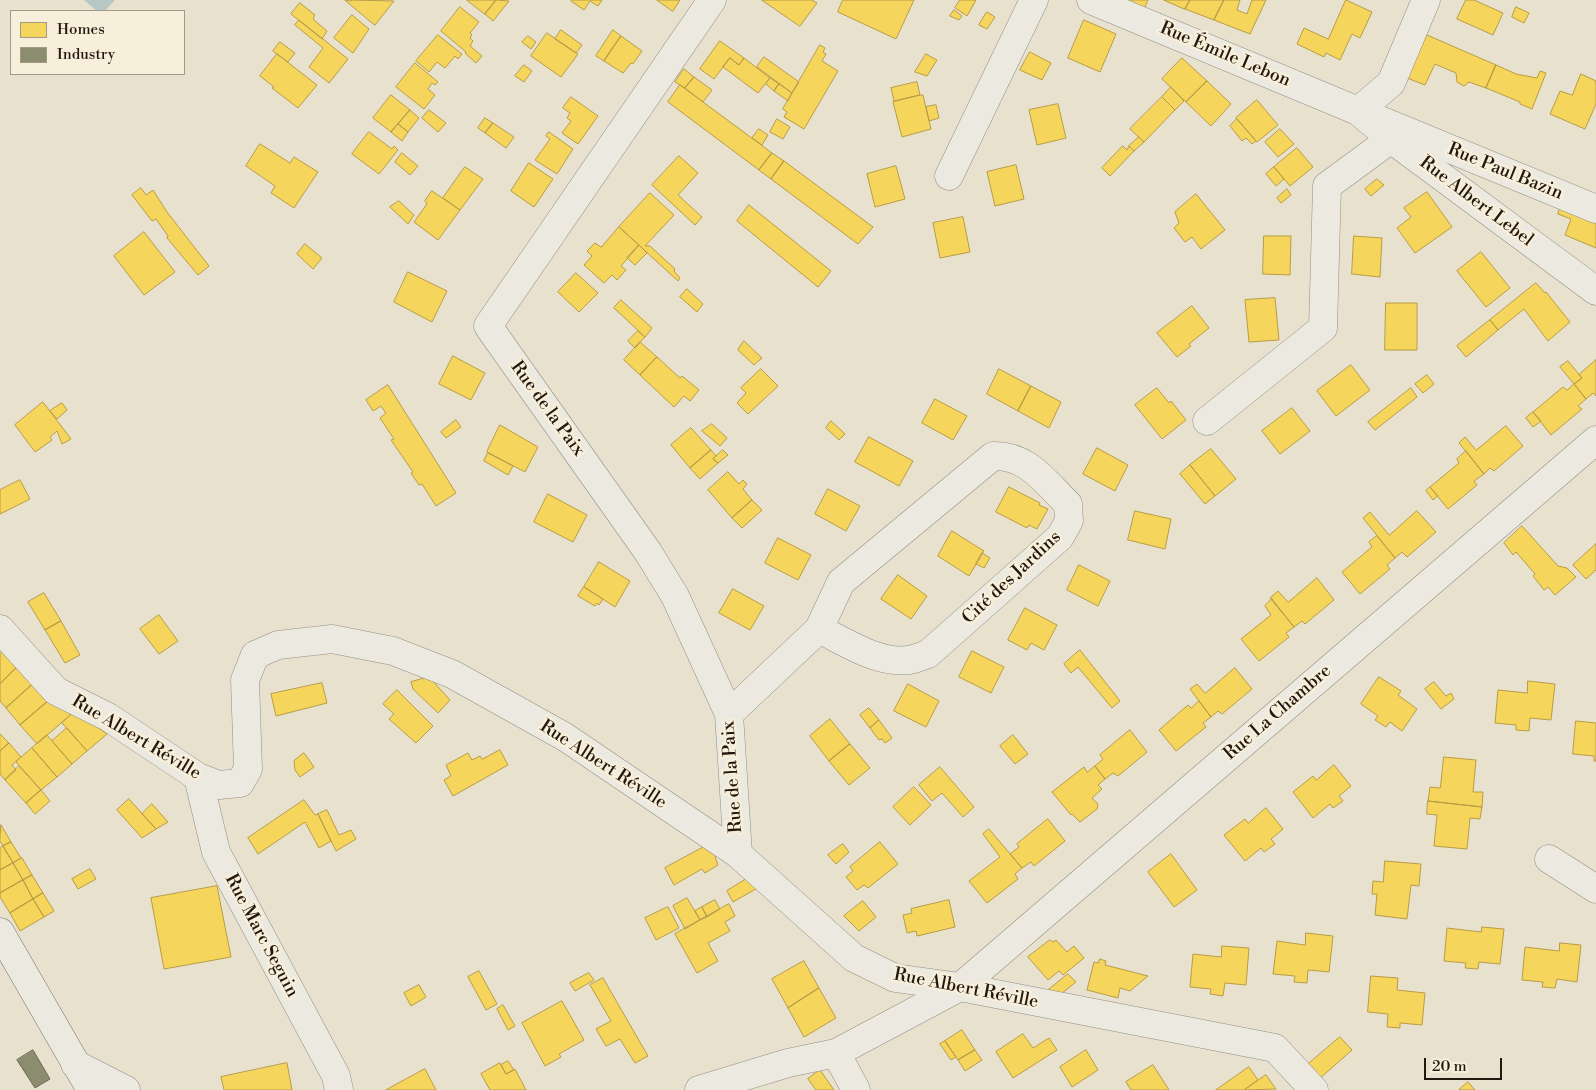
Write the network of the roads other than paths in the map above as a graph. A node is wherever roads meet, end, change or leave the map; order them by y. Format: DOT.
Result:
graph roads {
  1 [pos="712,0"];
  2 [pos="1034,0"];
  3 [pos="1099,2"];
  4 [pos="1417,3"];
  5 [pos="1358,111"];
  6 [pos="1391,139"];
  7 [pos="949,176"];
  8 [pos="1596,209"];
  9 [pos="1596,291"];
  10 [pos="1207,421"];
  11 [pos="1596,440"];
  12 [pos="0,629"];
  13 [pos="819,629"];
  14 [pos="729,714"];
  15 [pos="198,777"];
  16 [pos="738,854"];
  17 [pos="1549,859"];
  18 [pos="1596,889"];
  19 [pos="0,932"];
  20 [pos="960,987"];
  21 [pos="836,1054"];
  22 [pos="76,1064"];
  23 [pos="91,1090"];
  24 [pos="126,1090"];
  25 [pos="339,1090"];
  26 [pos="699,1090"];
  27 [pos="856,1090"];
  28 [pos="1314,1090"];
  1 -- 14 [label="street, Rue de la Paix"];
  2 -- 7 [label="street"];
  3 -- 5 [label="street, Rue Émile Lebon"];
  4 -- 5 [label="street"];
  5 -- 6 [label="street, Rue Albert Lebel"];
  5 -- 8 [label="street, Rue Paul Bazin"];
  6 -- 9 [label="street, Rue Albert Lebel"];
  6 -- 10 [label="street"];
  11 -- 20 [label="street, Rue La Chambre"];
  12 -- 15 [label="street, Rue Albert Réville"];
  13 -- 13 [label="street, Cité des Jardins"];
  13 -- 14 [label="street, Cité des Jardins"];
  14 -- 16 [label="street, Rue de la Paix"];
  15 -- 16 [label="street, Rue Albert Réville"];
  15 -- 25 [label="street, Rue Marc Seguin"];
  16 -- 20 [label="street, Rue Albert Réville"];
  17 -- 18 [label="street"];
  19 -- 22 [label="street"];
  20 -- 21 [label="street, Rue La Chambre"];
  20 -- 28 [label="street, Rue Albert Réville"];
  21 -- 26 [label="street, Rue La Chambre"];
  21 -- 27 [label="street"];
  22 -- 23 [label="street"];
  22 -- 24 [label="street"];
}
